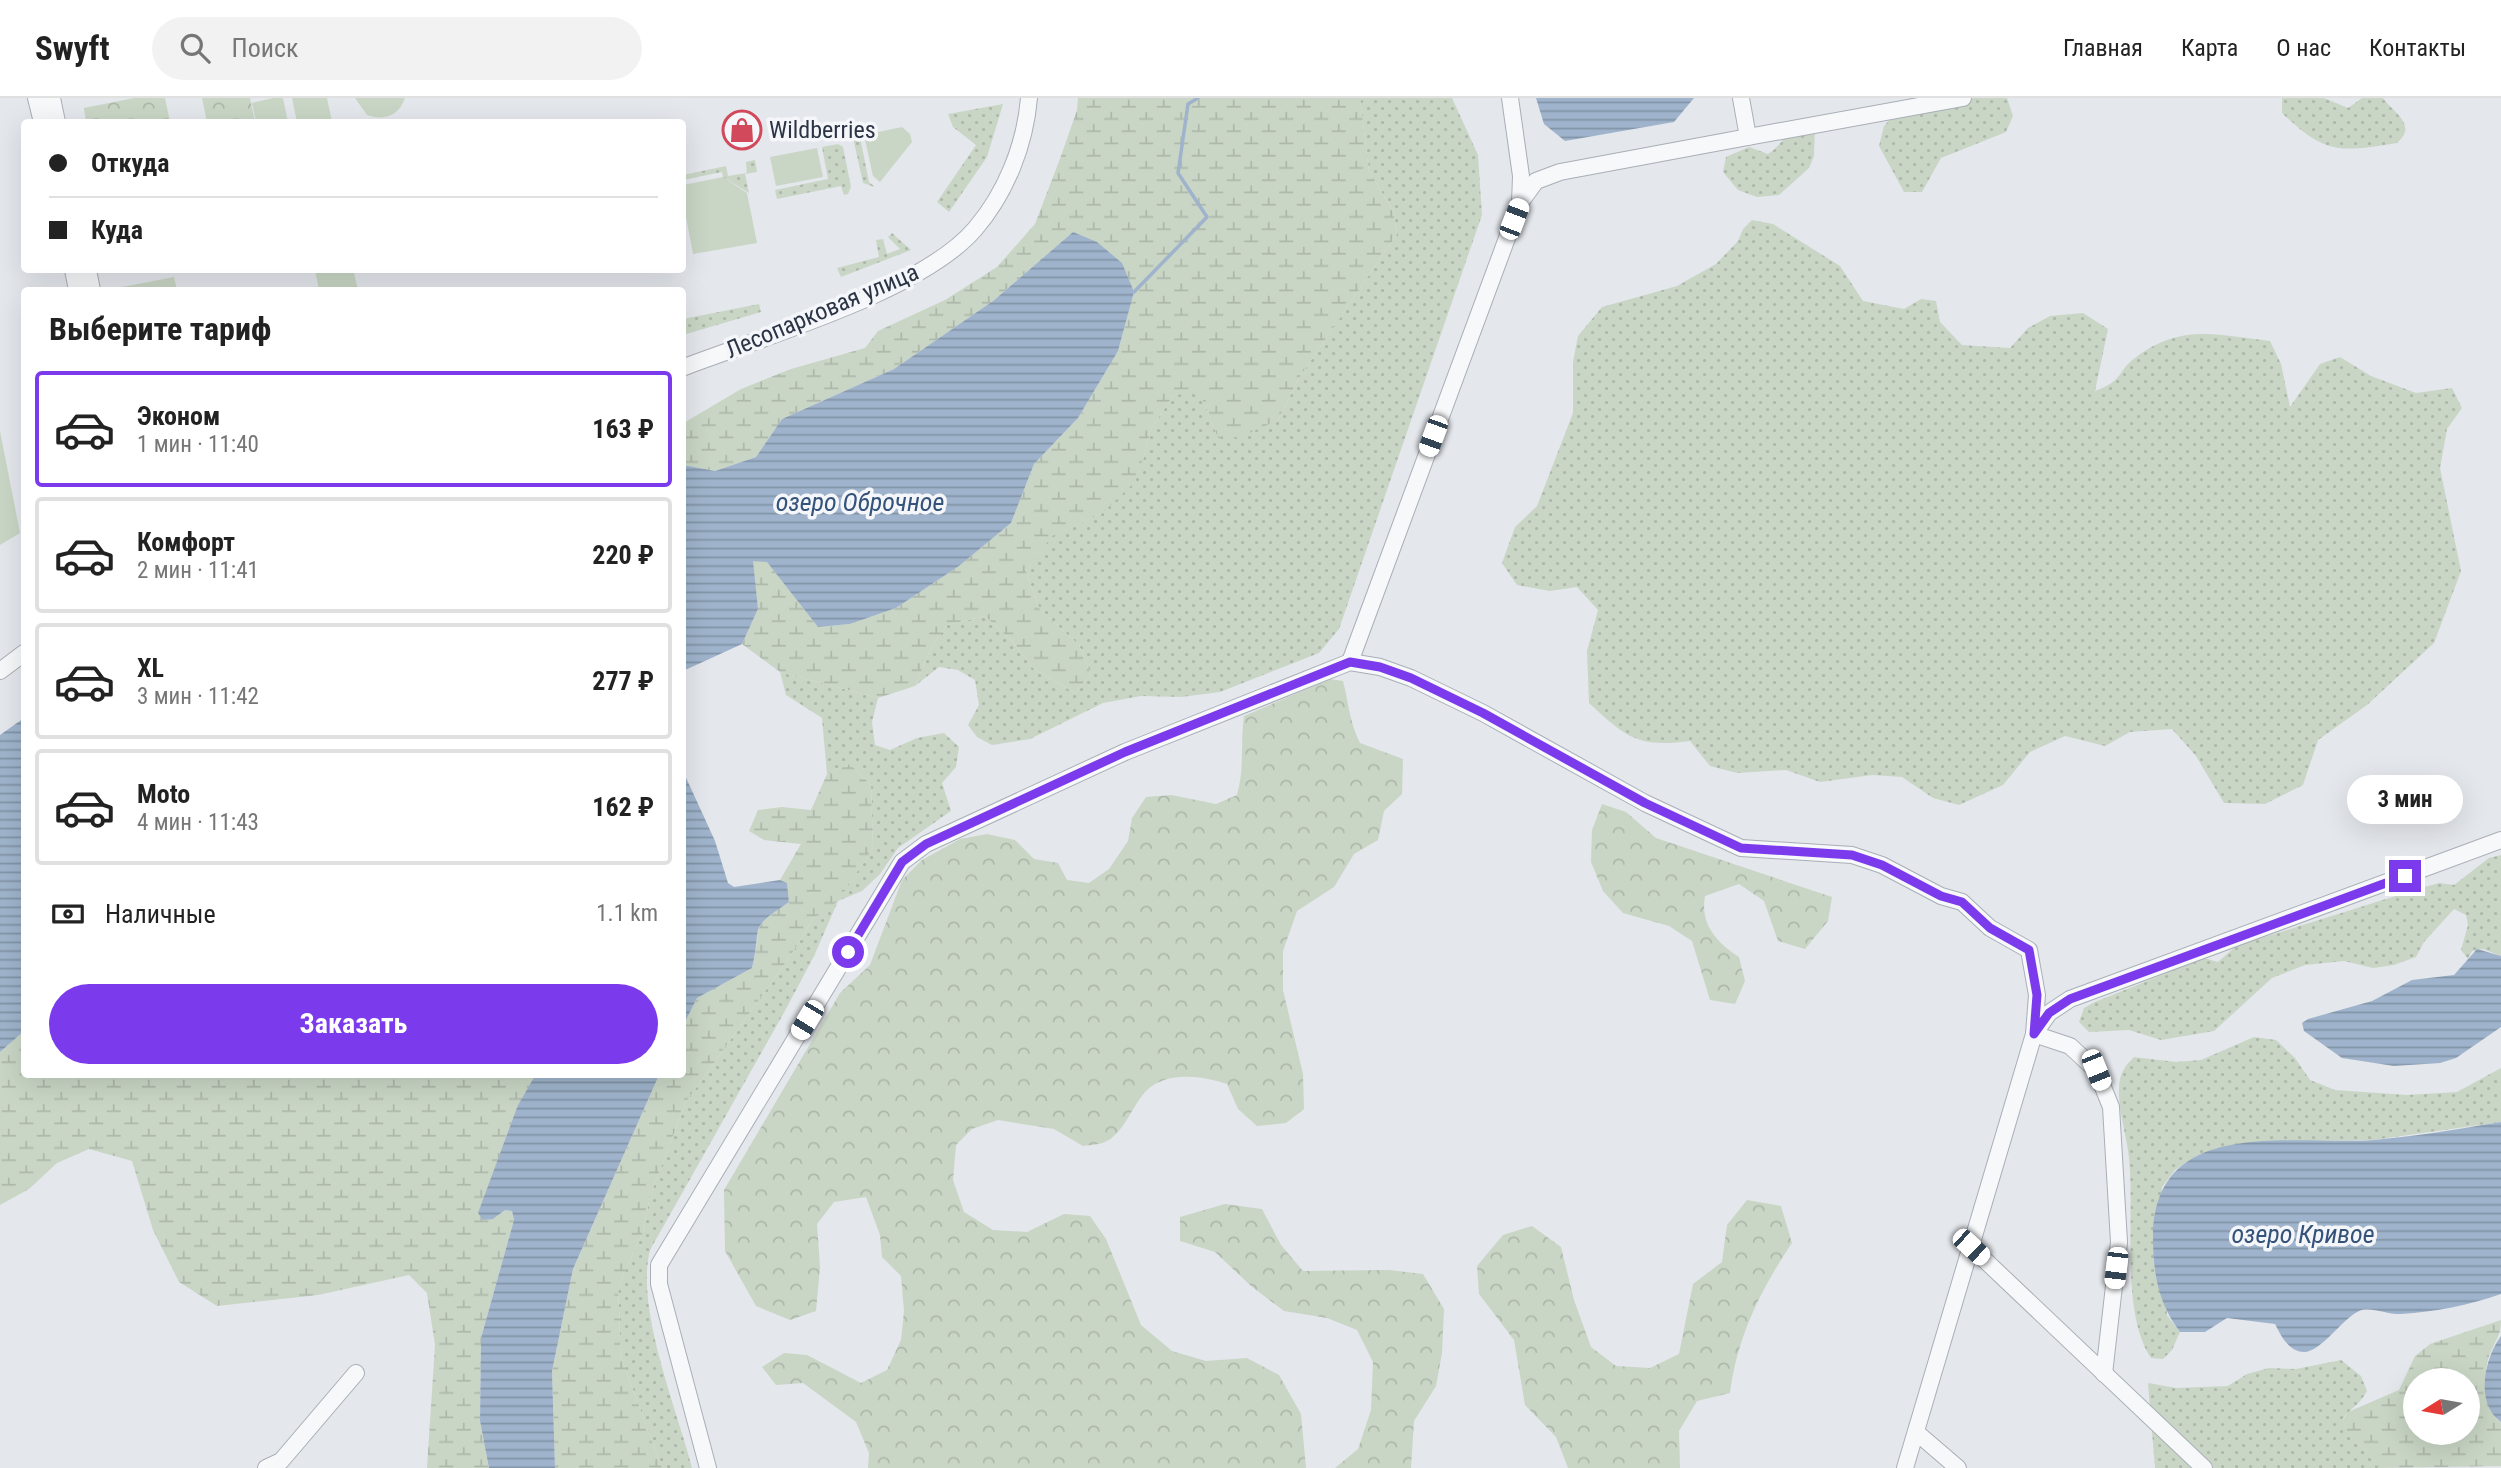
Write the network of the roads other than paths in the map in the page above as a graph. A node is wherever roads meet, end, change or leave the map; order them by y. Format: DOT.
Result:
graph roads {
  1 [pos="36,98"];
  2 [pos="52,98"];
  3 [pos="1029,98"];
  4 [pos="1510,98"];
  5 [pos="1741,98"];
  6 [pos="1963,98"];
  7 [pos="41,119"];
  8 [pos="56,119"];
  9 [pos="1748,137"];
  10 [pos="1520,203"];
  11 [pos="686,366"];
  12 [pos="21,655"];
  13 [pos="1350,662"];
  14 [pos="0,671"];
  15 [pos="2501,840"];
  16 [pos="2034,1034"];
  17 [pos="1971,1247"];
  18 [pos="356,1373"];
  19 [pos="2104,1374"];
  20 [pos="1916,1432"];
  21 [pos="266,1468"];
  22 [pos="708,1468"];
  23 [pos="1905,1468"];
  24 [pos="1958,1468"];
  25 [pos="2204,1468"];
  1 -- 7 [label="street"];
  2 -- 8 [label="street"];
  3 -- 11 [label="street, Лесопарковая улица"];
  4 -- 10 [label="street"];
  5 -- 9 [label="street"];
  6 -- 9 [label="street"];
  9 -- 10 [label="street"];
  10 -- 13 [label="street"];
  12 -- 14 [label="street"];
  13 -- 16 [label="street"];
  13 -- 22 [label="street"];
  15 -- 16 [label="street"];
  16 -- 17 [label="street"];
  16 -- 19 [label="street"];
  17 -- 19 [label="street"];
  17 -- 20 [label="street"];
  18 -- 21 [label="street"];
  19 -- 25 [label="street"];
  20 -- 23 [label="street"];
  20 -- 24 [label="street"];
}
